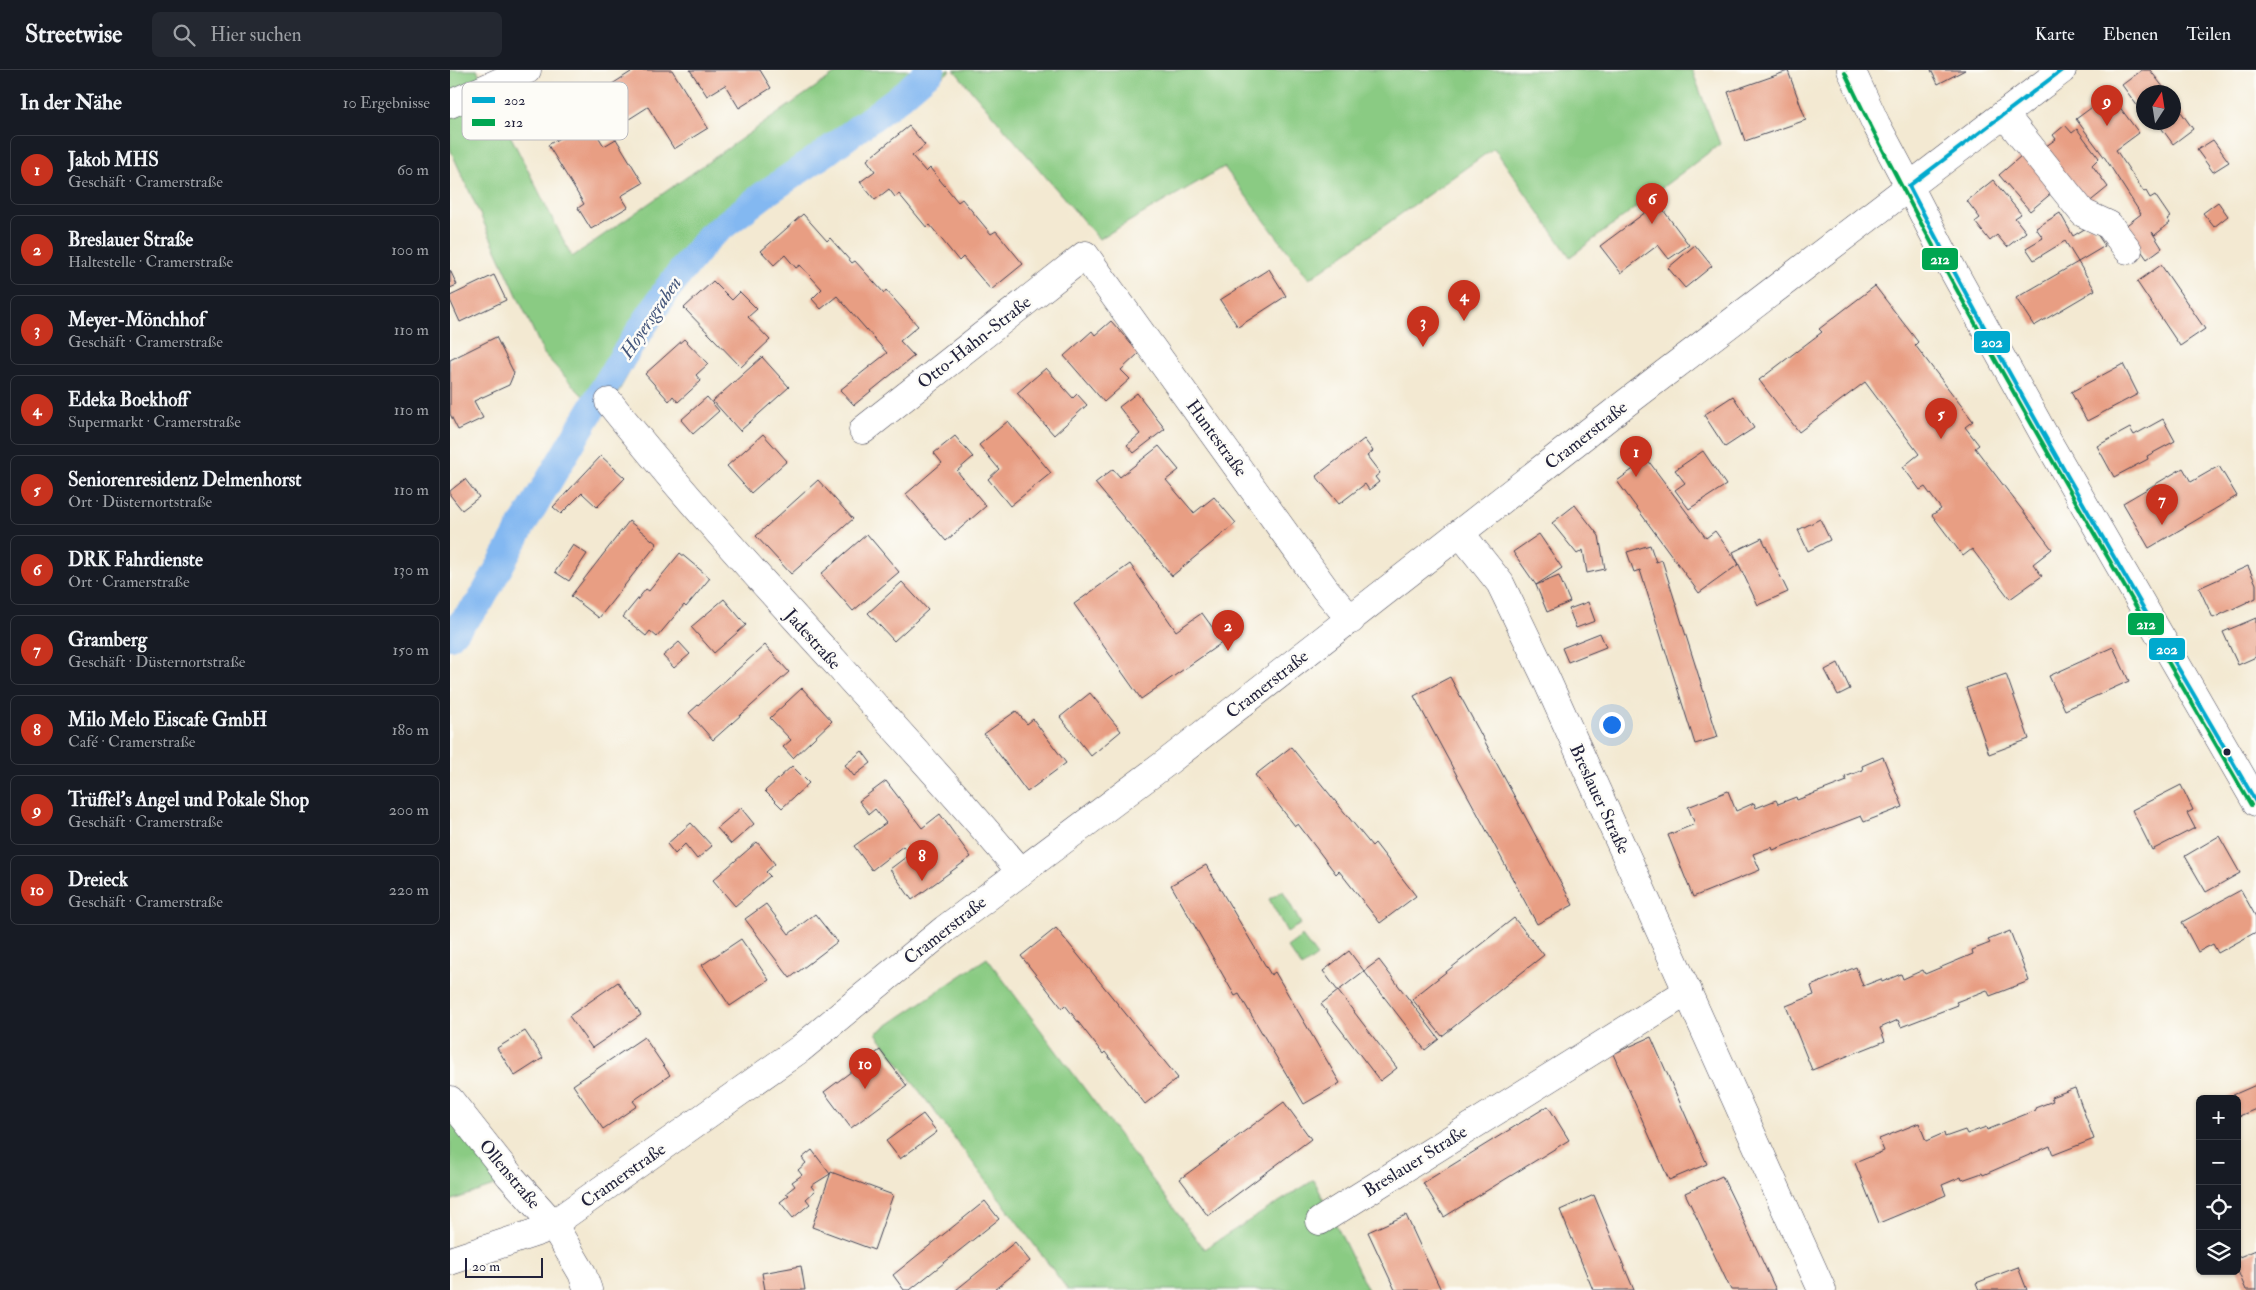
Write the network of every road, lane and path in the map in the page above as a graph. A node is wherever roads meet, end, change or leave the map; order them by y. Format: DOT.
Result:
graph roads {
  1 [pos="527,70"];
  2 [pos="1851,70"];
  3 [pos="2062,70"];
  4 [pos="500,82"];
  5 [pos="462,99"];
  6 [pos="450,104"];
  7 [pos="2004,114"];
  8 [pos="1910,186"];
  9 [pos="2128,250"];
  10 [pos="1085,255"];
  11 [pos="609,402"];
  12 [pos="863,430"];
  13 [pos="1461,534"];
  14 [pos="1351,620"];
  15 [pos="2256,802"];
  16 [pos="1021,872"];
  17 [pos="1688,991"];
  18 [pos="450,1100"];
  19 [pos="1320,1221"];
  20 [pos="553,1224"];
  21 [pos="450,1260"];
  22 [pos="588,1290"];
  23 [pos="1822,1290"];
  1 -- 4 [label="street"];
  2 -- 8 [label="street"];
  3 -- 7 [label="street, Cramerstraße"];
  5 -- 6 [label="street"];
  7 -- 8 [label="street, Cramerstraße"];
  7 -- 9 [label="street"];
  8 -- 13 [label="street, Cramerstraße"];
  8 -- 15 [label="street"];
  10 -- 12 [label="street, Otto-Hahn-Straße"];
  10 -- 14 [label="street, Huntestraße"];
  11 -- 16 [label="street, Jadestraße"];
  13 -- 14 [label="street, Cramerstraße"];
  13 -- 17 [label="street, Breslauer Straße"];
  14 -- 16 [label="street, Cramerstraße"];
  16 -- 20 [label="street, Cramerstraße"];
  17 -- 19 [label="street, Breslauer Straße"];
  17 -- 23 [label="street, Breslauer Straße"];
  18 -- 20 [label="street, Ollenstraße"];
  20 -- 21 [label="street, Cramerstraße"];
  20 -- 22 [label="street, Ollenstraße"];
}
